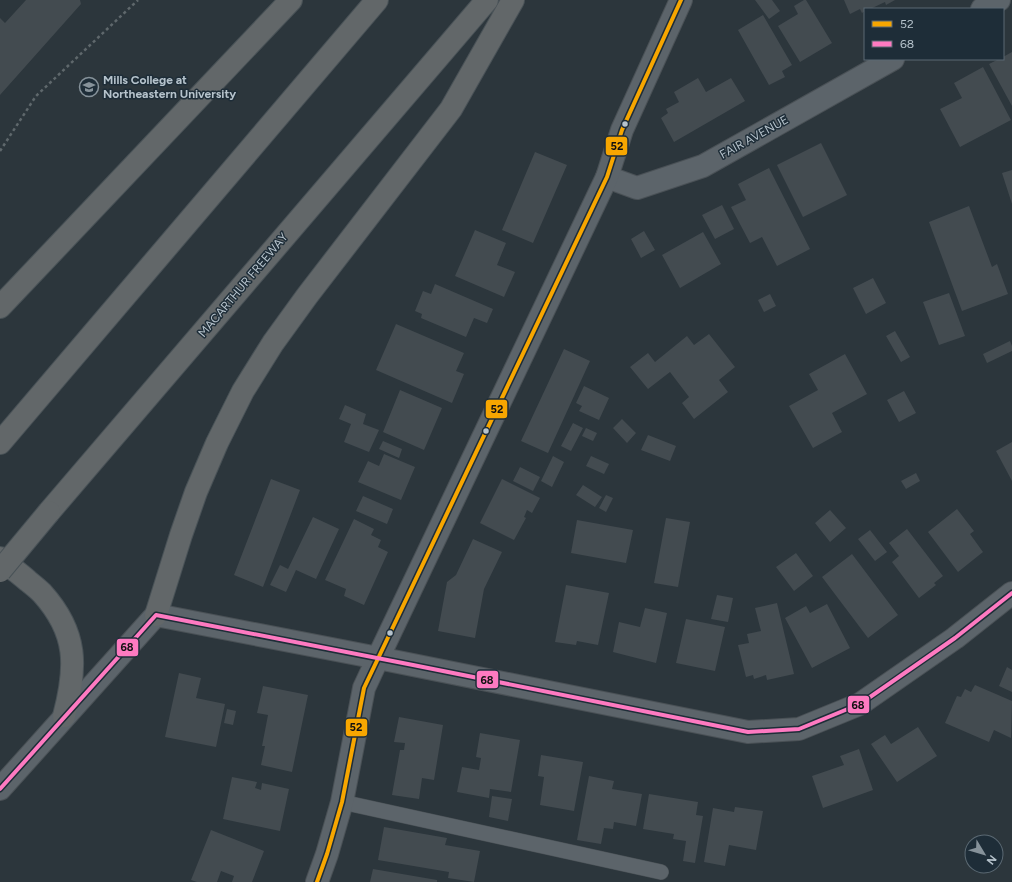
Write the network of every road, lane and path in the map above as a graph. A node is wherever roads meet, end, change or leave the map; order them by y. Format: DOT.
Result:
graph roads {
  1 [pos="138,0"];
  2 [pos="291,0"];
  3 [pos="377,0"];
  4 [pos="487,0"];
  5 [pos="513,0"];
  6 [pos="681,0"];
  7 [pos="999,0"];
  8 [pos="984,8"];
  9 [pos="890,60"];
  10 [pos="0,152"];
  11 [pos="607,178"];
  12 [pos="0,307"];
  13 [pos="0,443"];
  14 [pos="0,558"];
  15 [pos="0,571"];
  16 [pos="1012,593"];
  17 [pos="156,615"];
  18 [pos="378,658"];
  19 [pos="64,716"];
  20 [pos="0,789"];
  21 [pos="342,802"];
  22 [pos="661,872"];
  23 [pos="317,882"];
  1 -- 10 [label="path"];
  2 -- 12 [label="highway"];
  3 -- 13 [label="highway"];
  4 -- 15 [label="highway, MACARTHUR FREEWAY, bridge"];
  5 -- 17 [label="highway"];
  6 -- 11 [label="street"];
  7 -- 8 [label="street"];
  9 -- 11 [label="street, FAIR AVENUE"];
  11 -- 18 [label="street"];
  14 -- 19 [label="highway"];
  16 -- 18 [label="street"];
  17 -- 18 [label="street"];
  17 -- 19 [label="street"];
  18 -- 21 [label="street"];
  19 -- 20 [label="street"];
  21 -- 22 [label="lane"];
  21 -- 23 [label="street"];
}
